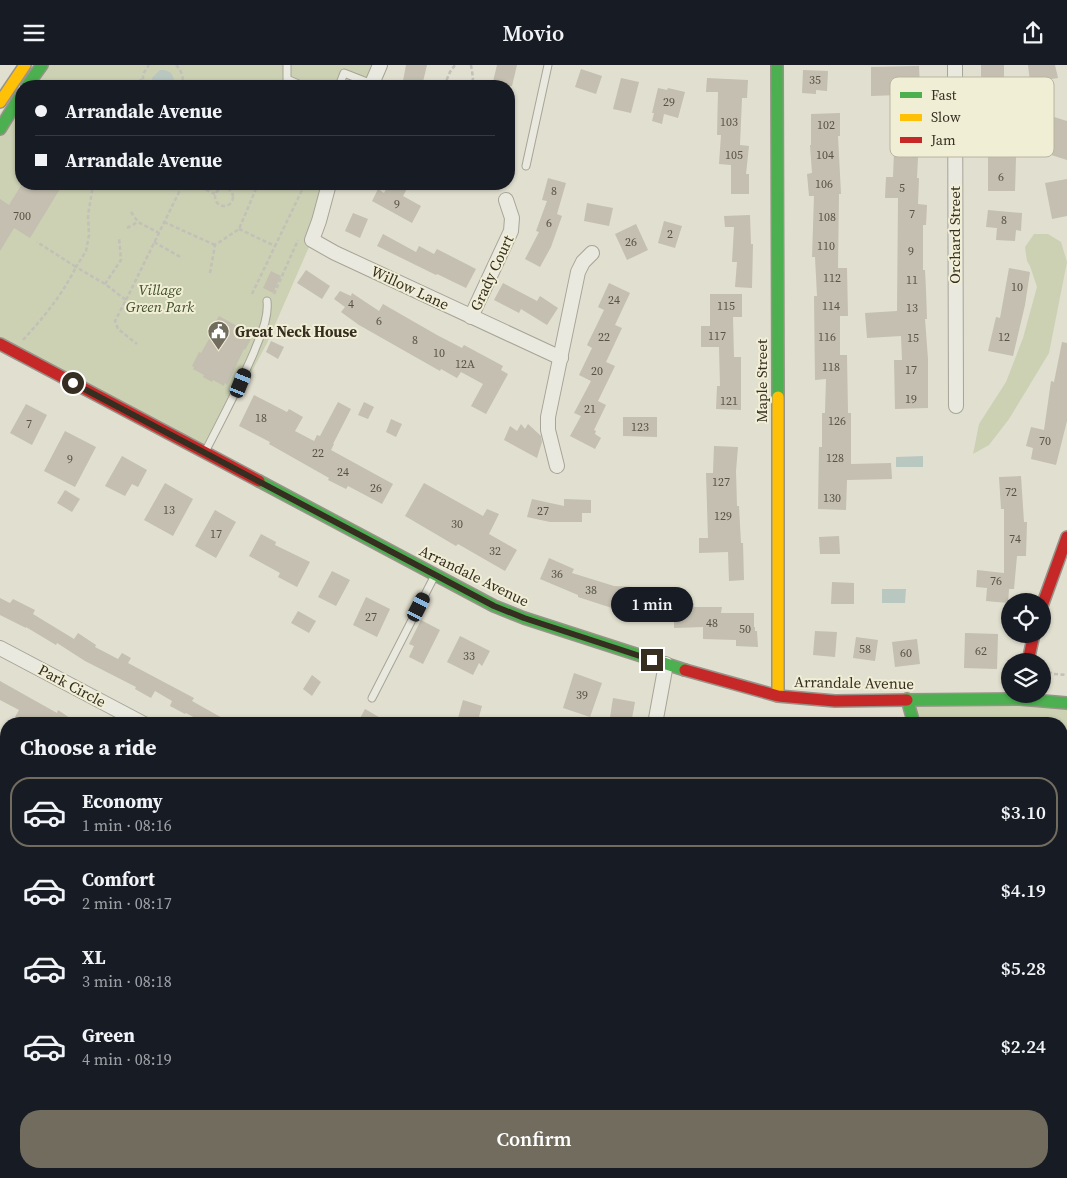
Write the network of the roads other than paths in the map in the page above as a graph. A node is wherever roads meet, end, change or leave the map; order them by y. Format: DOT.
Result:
graph roads {
  1 [pos="25,65"];
  2 [pos="42,65"];
  3 [pos="287,65"];
  4 [pos="380,65"];
  5 [pos="548,65"];
  6 [pos="776,65"];
  7 [pos="31,80"];
  8 [pos="289,80"];
  9 [pos="341,80"];
  10 [pos="360,80"];
  11 [pos="373,80"];
  12 [pos="0,102"];
  13 [pos="15,105"];
  14 [pos="0,129"];
  15 [pos="955,157"];
  16 [pos="526,166"];
  17 [pos="327,190"];
  18 [pos="506,200"];
  19 [pos="592,253"];
  20 [pos="267,301"];
  21 [pos="471,317"];
  22 [pos="0,343"];
  23 [pos="561,358"];
  24 [pos="956,406"];
  25 [pos="204,453"];
  26 [pos="557,466"];
  27 [pos="1067,537"];
  28 [pos="435,575"];
  29 [pos="1047,593"];
  30 [pos="0,648"];
  31 [pos="666,665"];
  32 [pos="778,696"];
  33 [pos="1001,697"];
  34 [pos="372,698"];
  35 [pos="907,699"];
  36 [pos="1051,701"];
  37 [pos="1067,703"];
  38 [pos="131,717"];
  39 [pos="656,717"];
  40 [pos="912,717"];
  1 -- 12 [label="street"];
  2 -- 7 [label="street"];
  3 -- 8 [label="lane"];
  4 -- 11 [label="street"];
  5 -- 16 [label="lane"];
  6 -- 32 [label="street, Maple Street"];
  9 -- 10 [label="lane"];
  13 -- 14 [label="street"];
  15 -- 24 [label="street, Orchard Street"];
  17 -- 21 [label="street, Willow Lane"];
  18 -- 21 [label="street, Grady Court"];
  19 -- 23 [label="street"];
  20 -- 25 [label="lane"];
  21 -- 23 [label="street, Willow Lane"];
  22 -- 25 [label="street, Arrandale Avenue"];
  23 -- 26 [label="street"];
  25 -- 28 [label="street, Arrandale Avenue"];
  27 -- 29 [label="street"];
  28 -- 31 [label="street, Arrandale Avenue"];
  28 -- 34 [label="lane"];
  30 -- 38 [label="street, Park Circle"];
  31 -- 32 [label="street, Arrandale Avenue"];
  31 -- 39 [label="street"];
  32 -- 35 [label="street, Arrandale Avenue"];
  33 -- 35 [label="street, Arrandale Avenue"];
  35 -- 40 [label="street"];
  36 -- 37 [label="street, Arrandale Avenue"];
}
